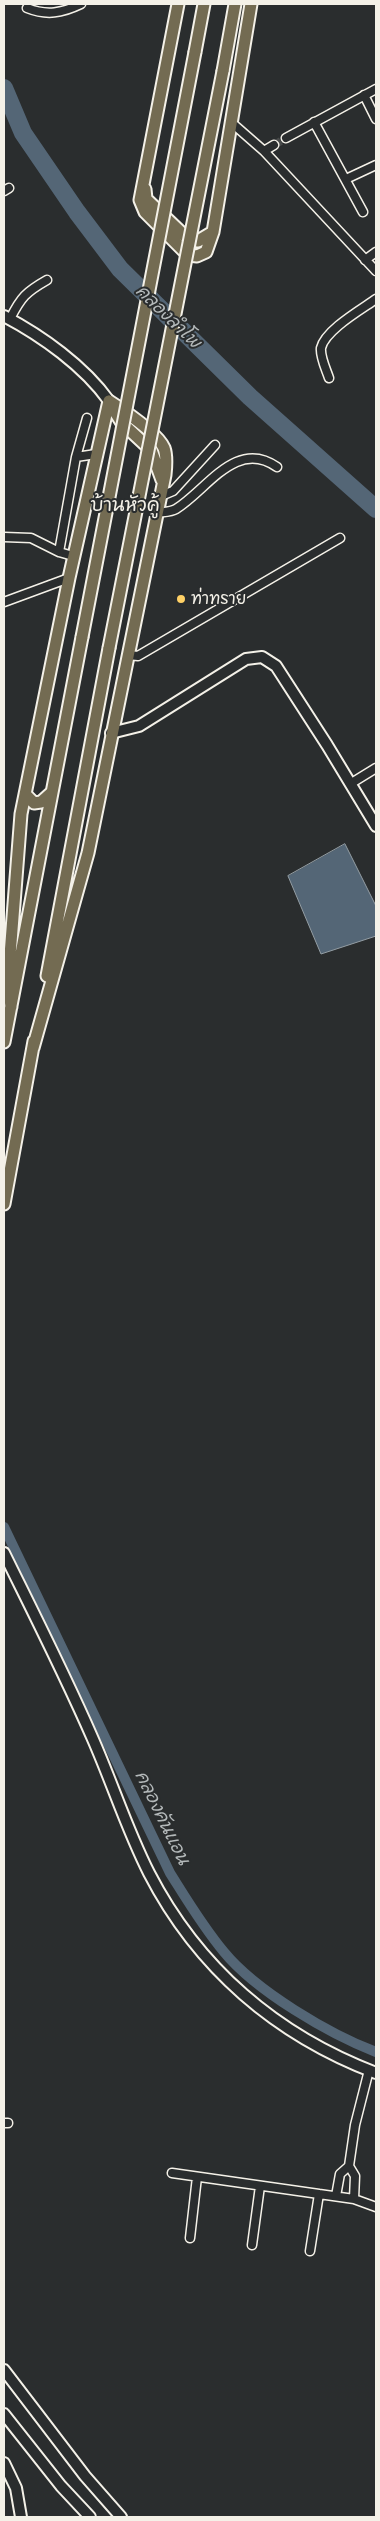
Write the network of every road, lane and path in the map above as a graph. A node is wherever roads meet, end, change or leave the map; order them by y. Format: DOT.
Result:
graph roads {
  1 [pos="82,4"];
  2 [pos="178,4"];
  3 [pos="204,4"];
  4 [pos="235,4"];
  5 [pos="251,4"];
  6 [pos="27,8"];
  7 [pos="376,89"];
  8 [pos="364,95"];
  9 [pos="376,119"];
  10 [pos="314,122"];
  11 [pos="232,123"];
  12 [pos="286,138"];
  13 [pos="274,145"];
  14 [pos="264,150"];
  15 [pos="376,165"];
  16 [pos="346,180"];
  17 [pos="363,212"];
  18 [pos="376,252"];
  19 [pos="365,260"];
  20 [pos="375,269"];
  21 [pos="47,280"];
  22 [pos="376,299"];
  23 [pos="7,318"];
  24 [pos="329,378"];
  25 [pos="109,401"];
  26 [pos="87,418"];
  27 [pos="215,445"];
  28 [pos="96,454"];
  29 [pos="76,457"];
  30 [pos="277,467"];
  31 [pos="162,490"];
  32 [pos="157,513"];
  33 [pos="4,537"];
  34 [pos="340,538"];
  35 [pos="59,552"];
  36 [pos="73,556"];
  37 [pos="69,578"];
  38 [pos="4,602"];
  39 [pos="128,655"];
  40 [pos="111,733"];
  41 [pos="376,768"];
  42 [pos="350,784"];
  43 [pos="25,794"];
  44 [pos="51,794"];
  45 [pos="75,824"];
  46 [pos="94,826"];
  47 [pos="376,826"];
  48 [pos="11,1007"];
  49 [pos="4,1042"];
  50 [pos="33,1048"];
  51 [pos="4,1204"];
  52 [pos="4,1553"];
  53 [pos="373,2071"];
  54 [pos="349,2166"];
  55 [pos="172,2173"];
  56 [pos="197,2177"];
  57 [pos="260,2186"];
  58 [pos="319,2194"];
  59 [pos="336,2196"];
  60 [pos="354,2199"];
  61 [pos="376,2207"];
  62 [pos="190,2238"];
  63 [pos="252,2245"];
  64 [pos="310,2251"];
  65 [pos="4,2370"];
  66 [pos="4,2414"];
  67 [pos="4,2462"];
  68 [pos="21,2517"];
  69 [pos="90,2517"];
  70 [pos="121,2517"];
  1 -- 6 [label="street"];
  2 -- 11 [label="main road"];
  3 -- 44 [label="main road, bridge"];
  4 -- 45 [label="main road, bridge"];
  5 -- 11 [label="main road"];
  7 -- 8 [label="street"];
  8 -- 9 [label="street"];
  8 -- 10 [label="street"];
  10 -- 12 [label="street"];
  10 -- 16 [label="street"];
  11 -- 14 [label="street"];
  13 -- 14 [label="street"];
  14 -- 19 [label="street"];
  15 -- 16 [label="street"];
  16 -- 17 [label="street"];
  18 -- 19 [label="street"];
  19 -- 20 [label="street"];
  21 -- 23 [label="street"];
  22 -- 24 [label="street"];
  23 -- 25 [label="street"];
  25 -- 28 [label="main road"];
  25 -- 31 [label="main road"];
  26 -- 29 [label="street"];
  27 -- 31 [label="street"];
  28 -- 29 [label="street"];
  28 -- 36 [label="main road"];
  29 -- 35 [label="street"];
  30 -- 32 [label="street"];
  31 -- 32 [label="main road"];
  32 -- 39 [label="main road"];
  33 -- 35 [label="street"];
  34 -- 39 [label="street"];
  35 -- 36 [label="street"];
  36 -- 37 [label="main road"];
  37 -- 38 [label="street"];
  37 -- 43 [label="main road"];
  39 -- 40 [label="main road"];
  40 -- 42 [label="street"];
  40 -- 46 [label="main road"];
  41 -- 42 [label="street"];
  42 -- 47 [label="street"];
  43 -- 44 [label="main road"];
  43 -- 48 [label="main road"];
  44 -- 48 [label="main road"];
  45 -- 46 [label="main road"];
  45 -- 50 [label="main road"];
  46 -- 50 [label="main road"];
  48 -- 49 [label="main road"];
  50 -- 51 [label="main road"];
  52 -- 53 [label="street"];
  53 -- 54 [label="street"];
  54 -- 59 [label="street"];
  54 -- 60 [label="street"];
  55 -- 56 [label="street"];
  56 -- 57 [label="street"];
  56 -- 62 [label="street"];
  57 -- 58 [label="street"];
  57 -- 63 [label="street"];
  58 -- 59 [label="street"];
  58 -- 64 [label="street"];
  59 -- 60 [label="street"];
  60 -- 61 [label="street"];
  65 -- 70 [label="street"];
  66 -- 69 [label="street"];
  67 -- 68 [label="street"];
}
